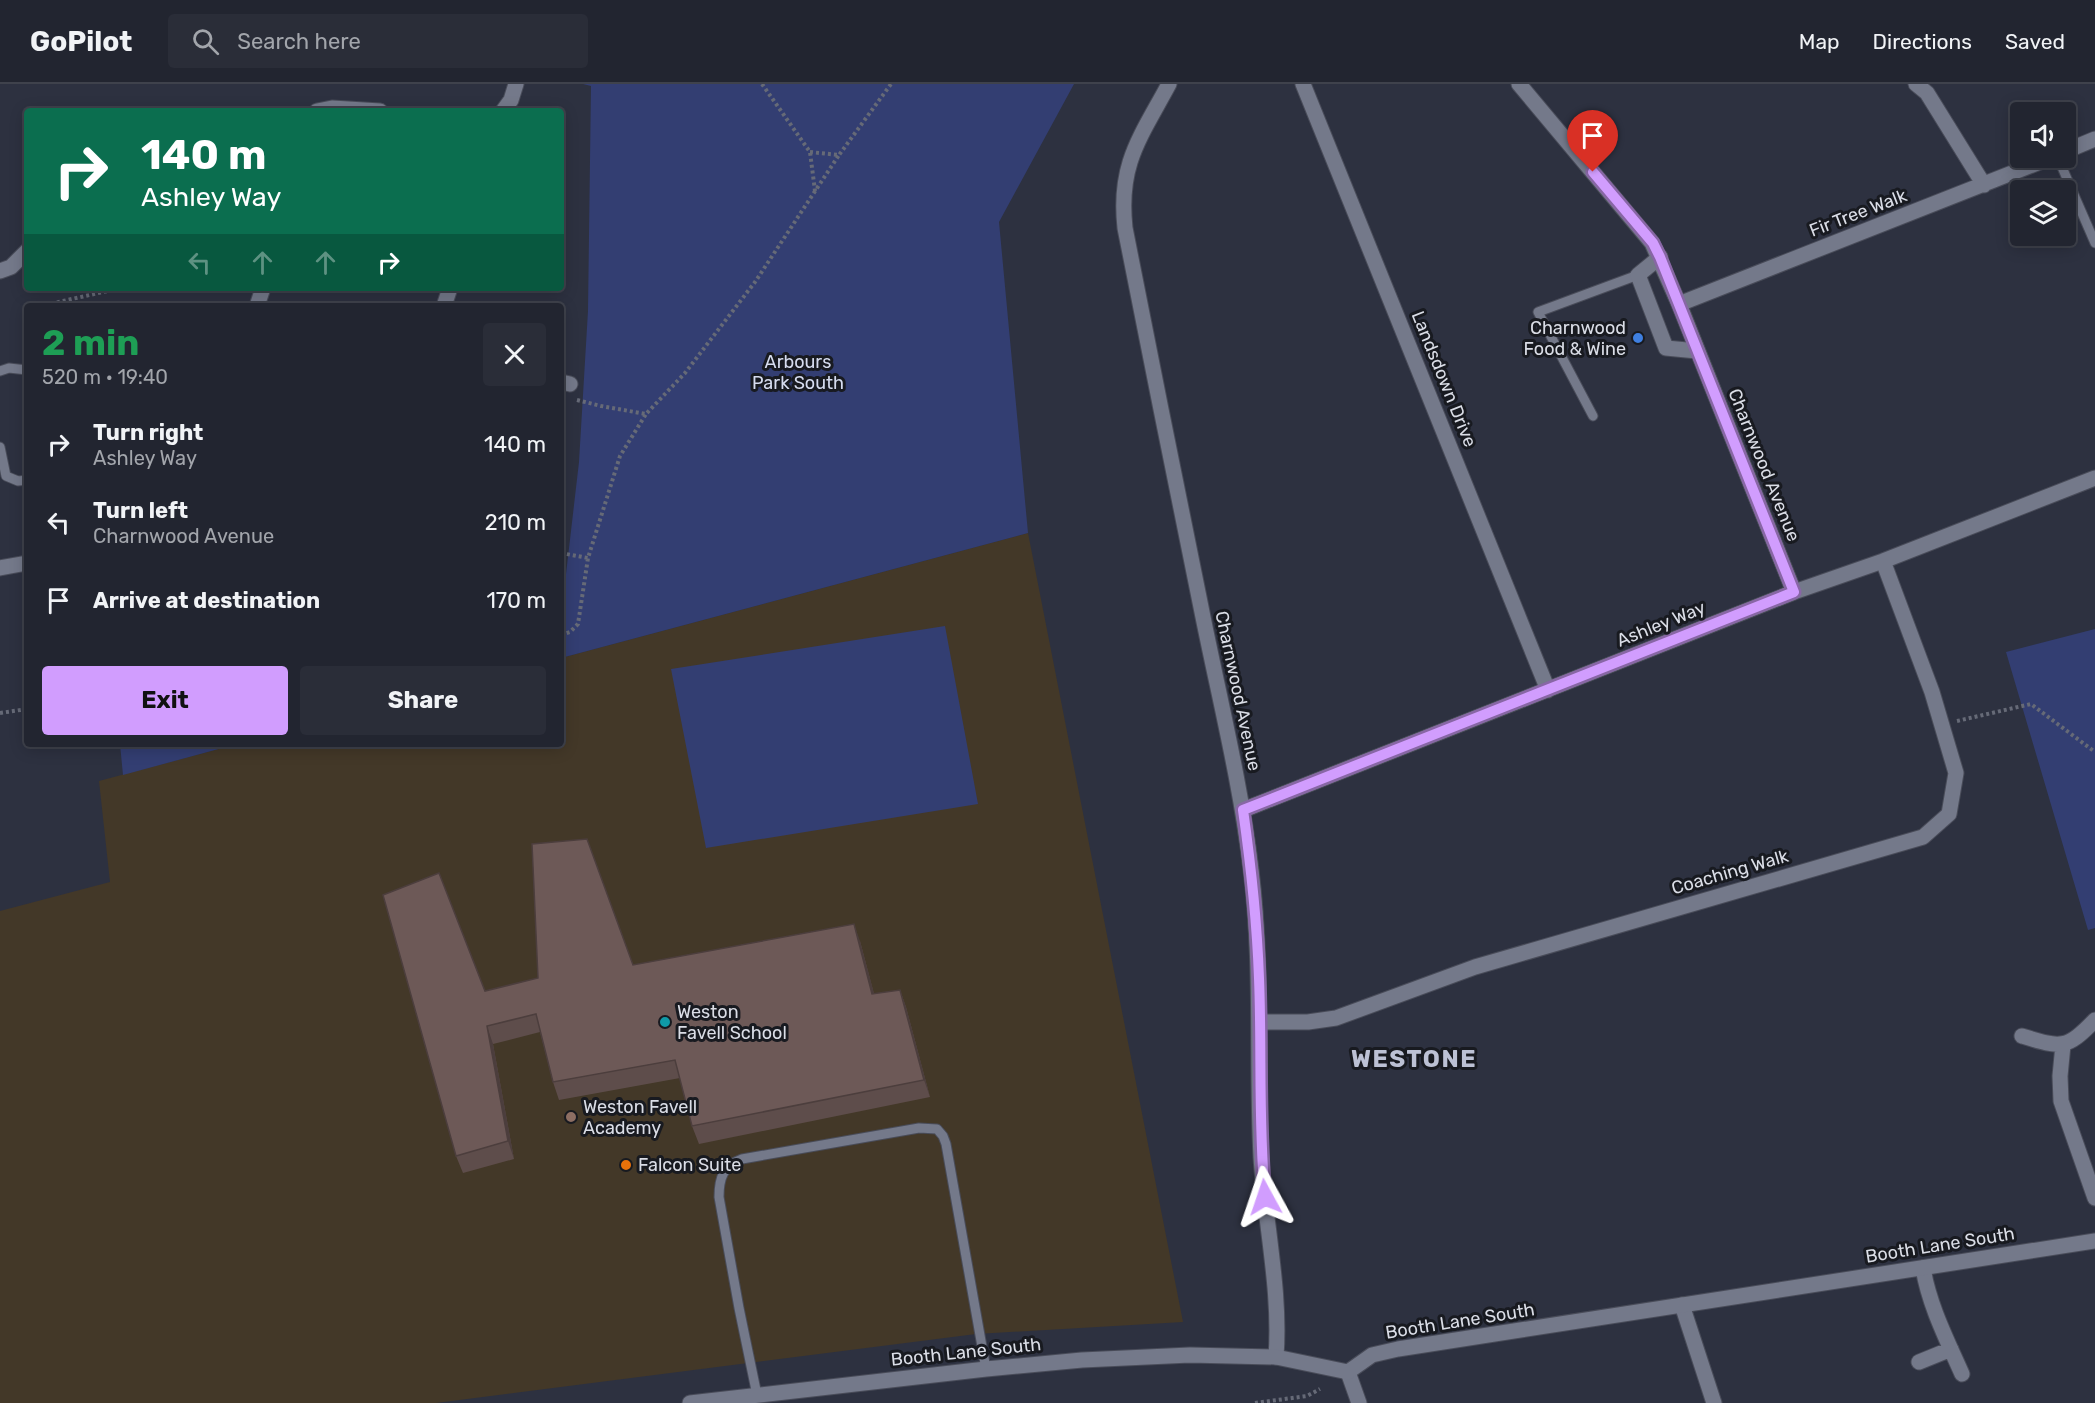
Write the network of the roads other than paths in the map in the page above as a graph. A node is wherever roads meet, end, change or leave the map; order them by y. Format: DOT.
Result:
graph roads {
  1 [pos="516,84"];
  2 [pos="1169,84"];
  3 [pos="1303,84"];
  4 [pos="1519,84"];
  5 [pos="1916,84"];
  6 [pos="505,108"];
  7 [pos="2095,139"];
  8 [pos="2076,147"];
  9 [pos="2026,168"];
  10 [pos="2062,168"];
  11 [pos="1984,185"];
  12 [pos="2095,243"];
  13 [pos="24,254"];
  14 [pos="1660,257"];
  15 [pos="0,271"];
  16 [pos="1638,274"];
  17 [pos="1679,304"];
  18 [pos="1697,351"];
  19 [pos="24,370"];
  20 [pos="0,371"];
  21 [pos="1593,416"];
  22 [pos="0,447"];
  23 [pos="2095,478"];
  24 [pos="24,481"];
  25 [pos="1882,561"];
  26 [pos="24,563"];
  27 [pos="0,568"];
  28 [pos="1794,592"];
  29 [pos="1548,690"];
  30 [pos="1243,810"];
  31 [pos="2095,1020"];
  32 [pos="1260,1022"];
  33 [pos="2022,1036"];
  34 [pos="2063,1045"];
  35 [pos="2095,1198"];
  36 [pos="2095,1241"];
  37 [pos="1923,1268"];
  38 [pos="1682,1305"];
  39 [pos="1951,1349"];
  40 [pos="1276,1357"];
  41 [pos="1919,1362"];
  42 [pos="986,1369"];
  43 [pos="1348,1372"];
  44 [pos="1962,1374"];
  45 [pos="757,1395"];
  46 [pos="690,1403"];
  47 [pos="1347,1403"];
  48 [pos="1359,1403"];
  49 [pos="1714,1403"];
  1 -- 6 [label="street"];
  2 -- 30 [label="street, Charnwood Avenue"];
  3 -- 29 [label="street, Landsdown Drive"];
  4 -- 14 [label="street, Charnwood Avenue"];
  5 -- 11 [label="street"];
  7 -- 8 [label="street"];
  9 -- 11 [label="street, Fir Tree Walk"];
  10 -- 12 [label="lane"];
  11 -- 17 [label="street, Fir Tree Walk"];
  13 -- 15 [label="street"];
  14 -- 16 [label="street"];
  14 -- 17 [label="street, Charnwood Avenue"];
  16 -- 18 [label="street"];
  16 -- 21 [label="lane"];
  17 -- 18 [label="street, Charnwood Avenue"];
  18 -- 28 [label="street, Charnwood Avenue"];
  19 -- 20 [label="lane"];
  22 -- 24 [label="lane"];
  23 -- 25 [label="street, Ashley Way"];
  25 -- 28 [label="street, Ashley Way"];
  25 -- 32 [label="street, Coaching Walk"];
  26 -- 27 [label="street"];
  28 -- 29 [label="street, Ashley Way"];
  29 -- 30 [label="street, Ashley Way"];
  30 -- 32 [label="street, Charnwood Avenue"];
  31 -- 34 [label="street"];
  32 -- 40 [label="street, Charnwood Avenue"];
  33 -- 34 [label="street"];
  34 -- 35 [label="street"];
  36 -- 37 [label="street, Booth Lane South"];
  37 -- 38 [label="street, Booth Lane South"];
  37 -- 39 [label="street"];
  38 -- 43 [label="street, Booth Lane South"];
  38 -- 49 [label="street"];
  39 -- 41 [label="street"];
  39 -- 44 [label="street"];
  40 -- 42 [label="street, Booth Lane South"];
  40 -- 43 [label="street, Booth Lane South"];
  42 -- 45 [label="street, Booth Lane South"];
  42 -- 45 [label="lane"];
  43 -- 47 [label="street"];
  43 -- 48 [label="street"];
  45 -- 46 [label="street, Booth Lane South"];
}
